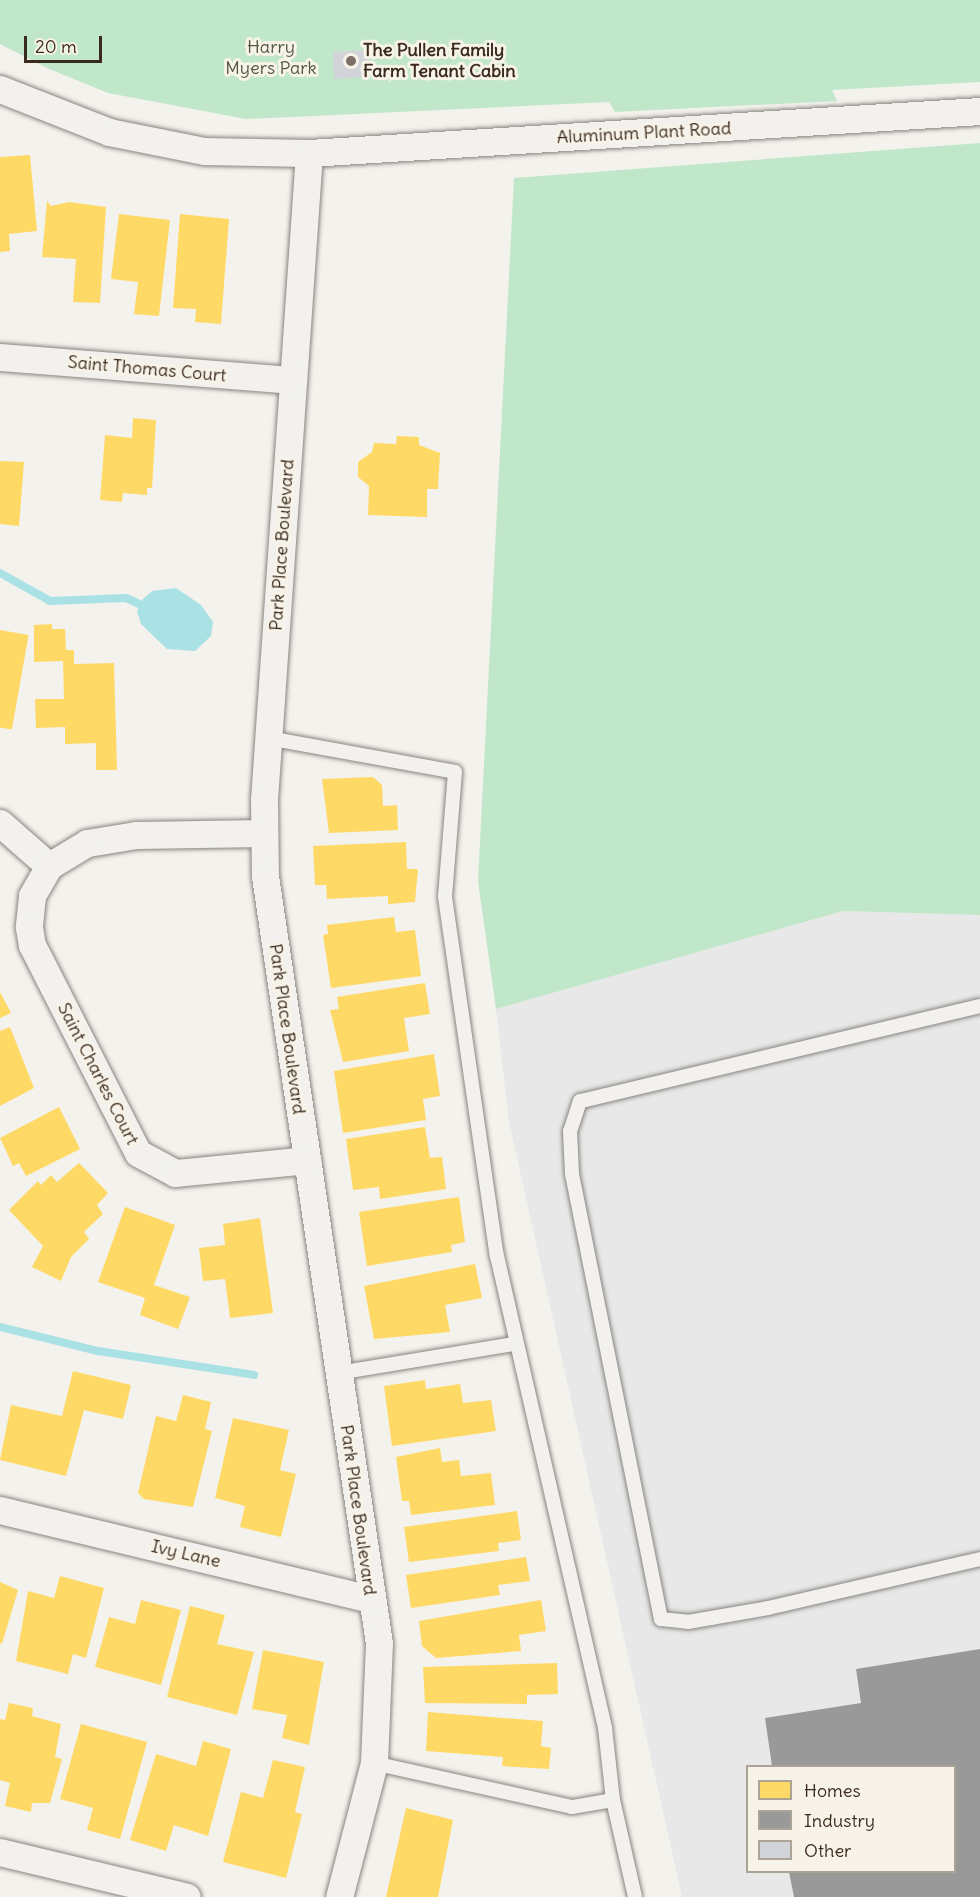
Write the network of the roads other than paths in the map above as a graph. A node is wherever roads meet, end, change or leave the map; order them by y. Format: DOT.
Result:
graph roads {
  1 [pos="0,89"];
  2 [pos="980,111"];
  3 [pos="309,153"];
  4 [pos="0,357"];
  5 [pos="293,381"];
  6 [pos="268,738"];
  7 [pos="0,823"];
  8 [pos="264,833"];
  9 [pos="49,866"];
  10 [pos="980,1006"];
  11 [pos="307,1160"];
  12 [pos="514,1344"];
  13 [pos="338,1373"];
  14 [pos="0,1510"];
  15 [pos="980,1560"];
  16 [pos="371,1599"];
  17 [pos="374,1762"];
  18 [pos="613,1800"];
  19 [pos="0,1852"];
  20 [pos="187,1897"];
  21 [pos="339,1897"];
  22 [pos="635,1897"];
  1 -- 3 [label="street, Aluminum Plant Road"];
  2 -- 3 [label="street, Aluminum Plant Road"];
  3 -- 5 [label="street, Park Place Boulevard"];
  4 -- 5 [label="street, Saint Thomas Court"];
  5 -- 6 [label="street, Park Place Boulevard"];
  6 -- 8 [label="street, Park Place Boulevard"];
  6 -- 12 [label="lane"];
  7 -- 9 [label="street"];
  8 -- 9 [label="street, Saint Charles Court"];
  8 -- 11 [label="street, Park Place Boulevard"];
  9 -- 11 [label="street, Saint Charles Court"];
  10 -- 15 [label="lane"];
  11 -- 13 [label="street, Park Place Boulevard"];
  12 -- 13 [label="lane"];
  12 -- 18 [label="lane"];
  13 -- 16 [label="street, Park Place Boulevard"];
  14 -- 16 [label="street, Ivy Lane"];
  16 -- 17 [label="street, Park Place Boulevard"];
  17 -- 18 [label="lane"];
  17 -- 21 [label="street, Park Place Boulevard"];
  18 -- 22 [label="lane"];
  19 -- 20 [label="street"];
}
